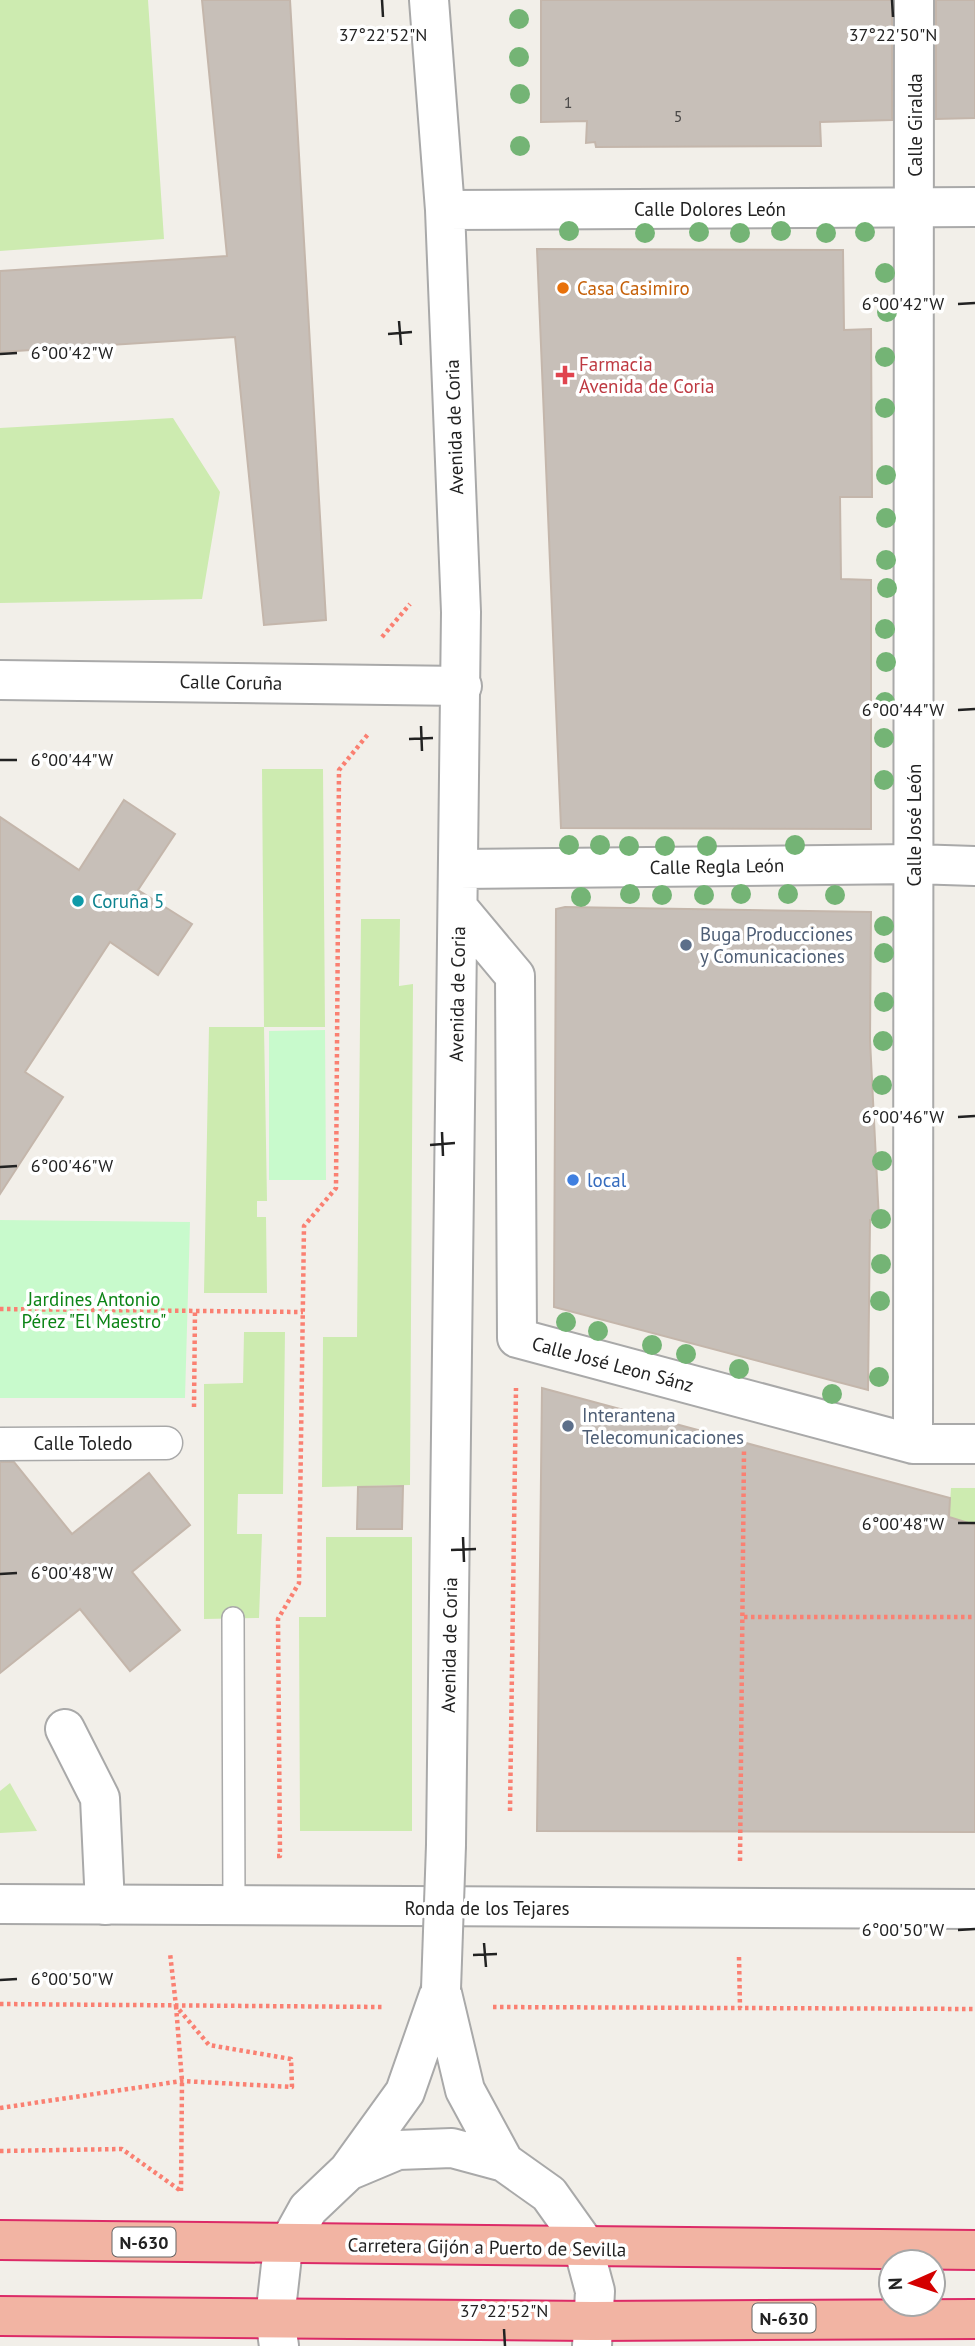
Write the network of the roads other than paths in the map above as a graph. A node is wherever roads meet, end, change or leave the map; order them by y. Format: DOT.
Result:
graph roads {
  1 [pos="429,0"];
  2 [pos="914,0"];
  3 [pos="915,207"];
  4 [pos="975,207"];
  5 [pos="445,210"];
  6 [pos="0,680"];
  7 [pos="462,686"];
  8 [pos="914,864"];
  9 [pos="975,866"];
  10 [pos="459,869"];
  11 [pos="459,909"];
  12 [pos="166,1443"];
  13 [pos="0,1444"];
  14 [pos="913,1444"];
  15 [pos="975,1444"];
  16 [pos="233,1618"];
  17 [pos="65,1729"];
  18 [pos="0,1904"];
  19 [pos="106,1905"];
  20 [pos="234,1907"];
  21 [pos="975,1909"];
  22 [pos="441,1989"];
  23 [pos="504,2162"];
  24 [pos="348,2171"];
  25 [pos="0,2240"];
  26 [pos="287,2244"];
  27 [pos="583,2248"];
  28 [pos="975,2250"];
  29 [pos="0,2316"];
  30 [pos="975,2319"];
  31 [pos="277,2332"];
  32 [pos="592,2334"];
  1 -- 5 [label="street, Avenida de Coria"];
  2 -- 3 [label="street, Calle Giralda"];
  3 -- 4 [label="street, Calle Dolores León"];
  3 -- 5 [label="street, Calle Dolores León"];
  3 -- 8 [label="street, Calle José León"];
  5 -- 7 [label="street, Avenida de Coria"];
  6 -- 7 [label="street, Calle Coruña"];
  7 -- 10 [label="street, Avenida de Coria"];
  8 -- 9 [label="street, Calle Regla León"];
  8 -- 10 [label="street, Calle Regla León"];
  8 -- 14 [label="street, Calle José León"];
  10 -- 11 [label="street, Avenida de Coria"];
  11 -- 14 [label="street, Calle José Leon Sánz"];
  11 -- 22 [label="street, Avenida de Coria, bridge"];
  12 -- 13 [label="street, Calle Toledo"];
  14 -- 15 [label="street, Calle José Leon Sánz"];
  16 -- 20 [label="lane"];
  17 -- 19 [label="street"];
  18 -- 19 [label="street, Ronda de los Tejares"];
  19 -- 20 [label="street, Ronda de los Tejares"];
  20 -- 21 [label="street, Ronda de los Tejares"];
  22 -- 23 [label="street"];
  22 -- 24 [label="street"];
  23 -- 24 [label="street"];
  23 -- 27 [label="street"];
  24 -- 26 [label="street"];
  25 -- 26 [label="highway, Carretera Gijón a Puerto de Sevilla / N-630"];
  26 -- 27 [label="highway, Carretera Gijón a Puerto de Sevilla / N-630"];
  26 -- 31 [label="street"];
  27 -- 28 [label="highway, Carretera Gijón a Puerto de Sevilla / N-630"];
  27 -- 32 [label="street"];
  29 -- 31 [label="highway, N-630"];
  30 -- 32 [label="highway, N-630"];
  31 -- 32 [label="highway, N-630"];
}
